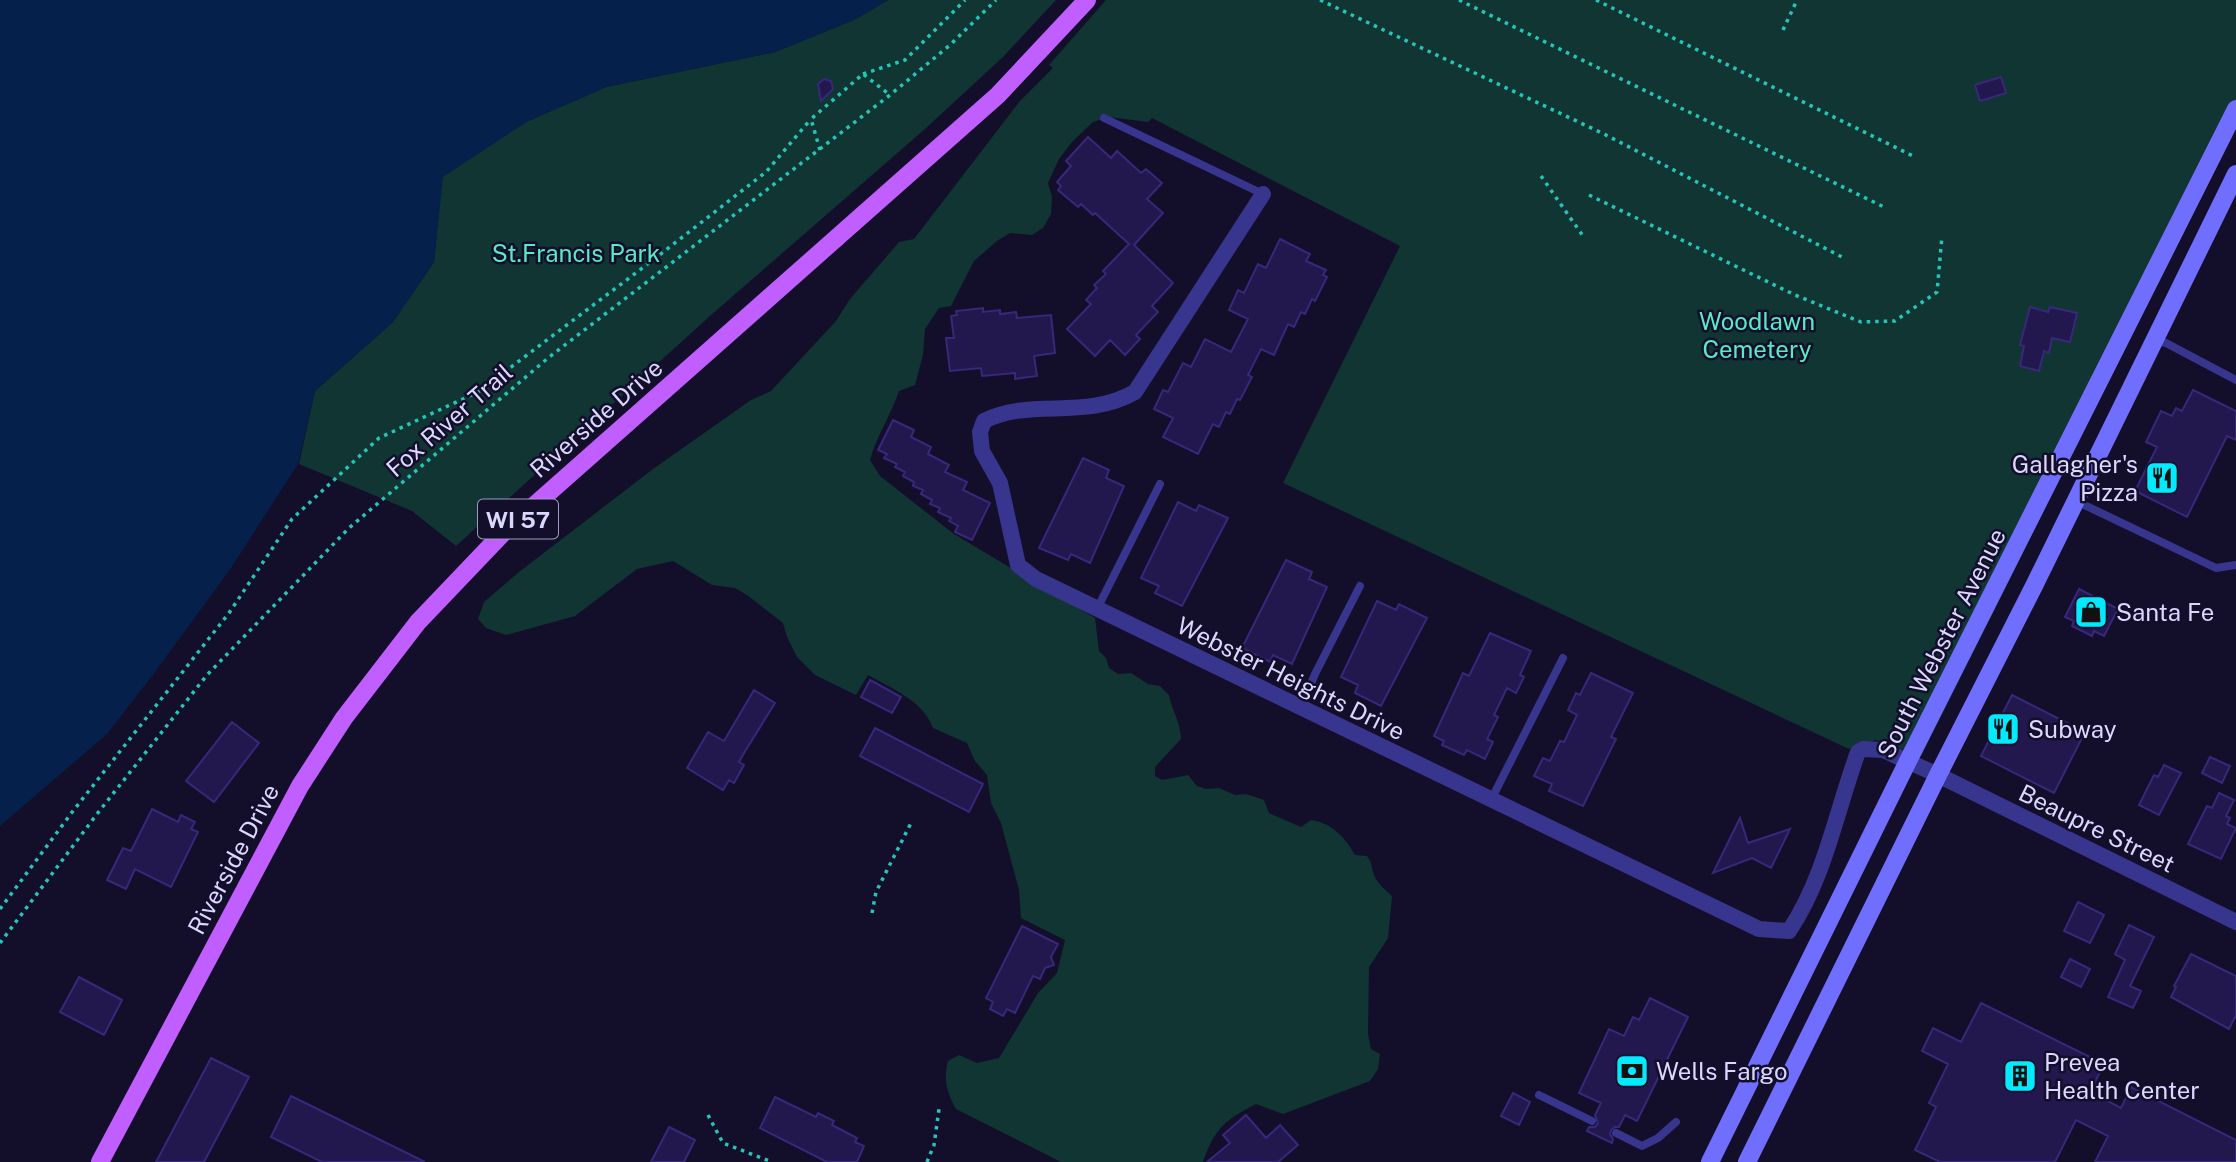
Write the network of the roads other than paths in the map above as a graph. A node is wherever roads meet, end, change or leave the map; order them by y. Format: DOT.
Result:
graph roads {
  1 [pos="1087,0"];
  2 [pos="2236,109"];
  3 [pos="1104,118"];
  4 [pos="2236,174"];
  5 [pos="1263,194"];
  6 [pos="2154,340"];
  7 [pos="2236,380"];
  8 [pos="1160,484"];
  9 [pos="2076,501"];
  10 [pos="2236,565"];
  11 [pos="1360,586"];
  12 [pos="1097,608"];
  13 [pos="1563,658"];
  14 [pos="1301,708"];
  15 [pos="1908,761"];
  16 [pos="1938,775"];
  17 [pos="1492,800"];
  18 [pos="2236,922"];
  19 [pos="1539,1095"];
  20 [pos="1592,1121"];
  21 [pos="1676,1122"];
  22 [pos="1616,1133"];
  23 [pos="100,1162"];
  24 [pos="1710,1162"];
  25 [pos="1747,1162"];
  1 -- 23 [label="main road, Riverside Drive / WI 57"];
  2 -- 15 [label="main road, South Webster Avenue"];
  3 -- 5 [label="lane"];
  4 -- 6 [label="main road"];
  5 -- 12 [label="street, Webster Heights Drive"];
  6 -- 7 [label="lane"];
  6 -- 9 [label="main road"];
  8 -- 12 [label="lane"];
  9 -- 10 [label="lane"];
  9 -- 16 [label="main road"];
  11 -- 14 [label="lane"];
  12 -- 14 [label="street, Webster Heights Drive"];
  13 -- 17 [label="lane"];
  14 -- 17 [label="street, Webster Heights Drive"];
  15 -- 16 [label="street, Webster Heights Drive"];
  15 -- 17 [label="street, Webster Heights Drive"];
  15 -- 24 [label="main road, South Webster Avenue"];
  16 -- 18 [label="street, Beaupre Street"];
  16 -- 25 [label="main road"];
  19 -- 20 [label="lane"];
  21 -- 22 [label="lane"];
}
